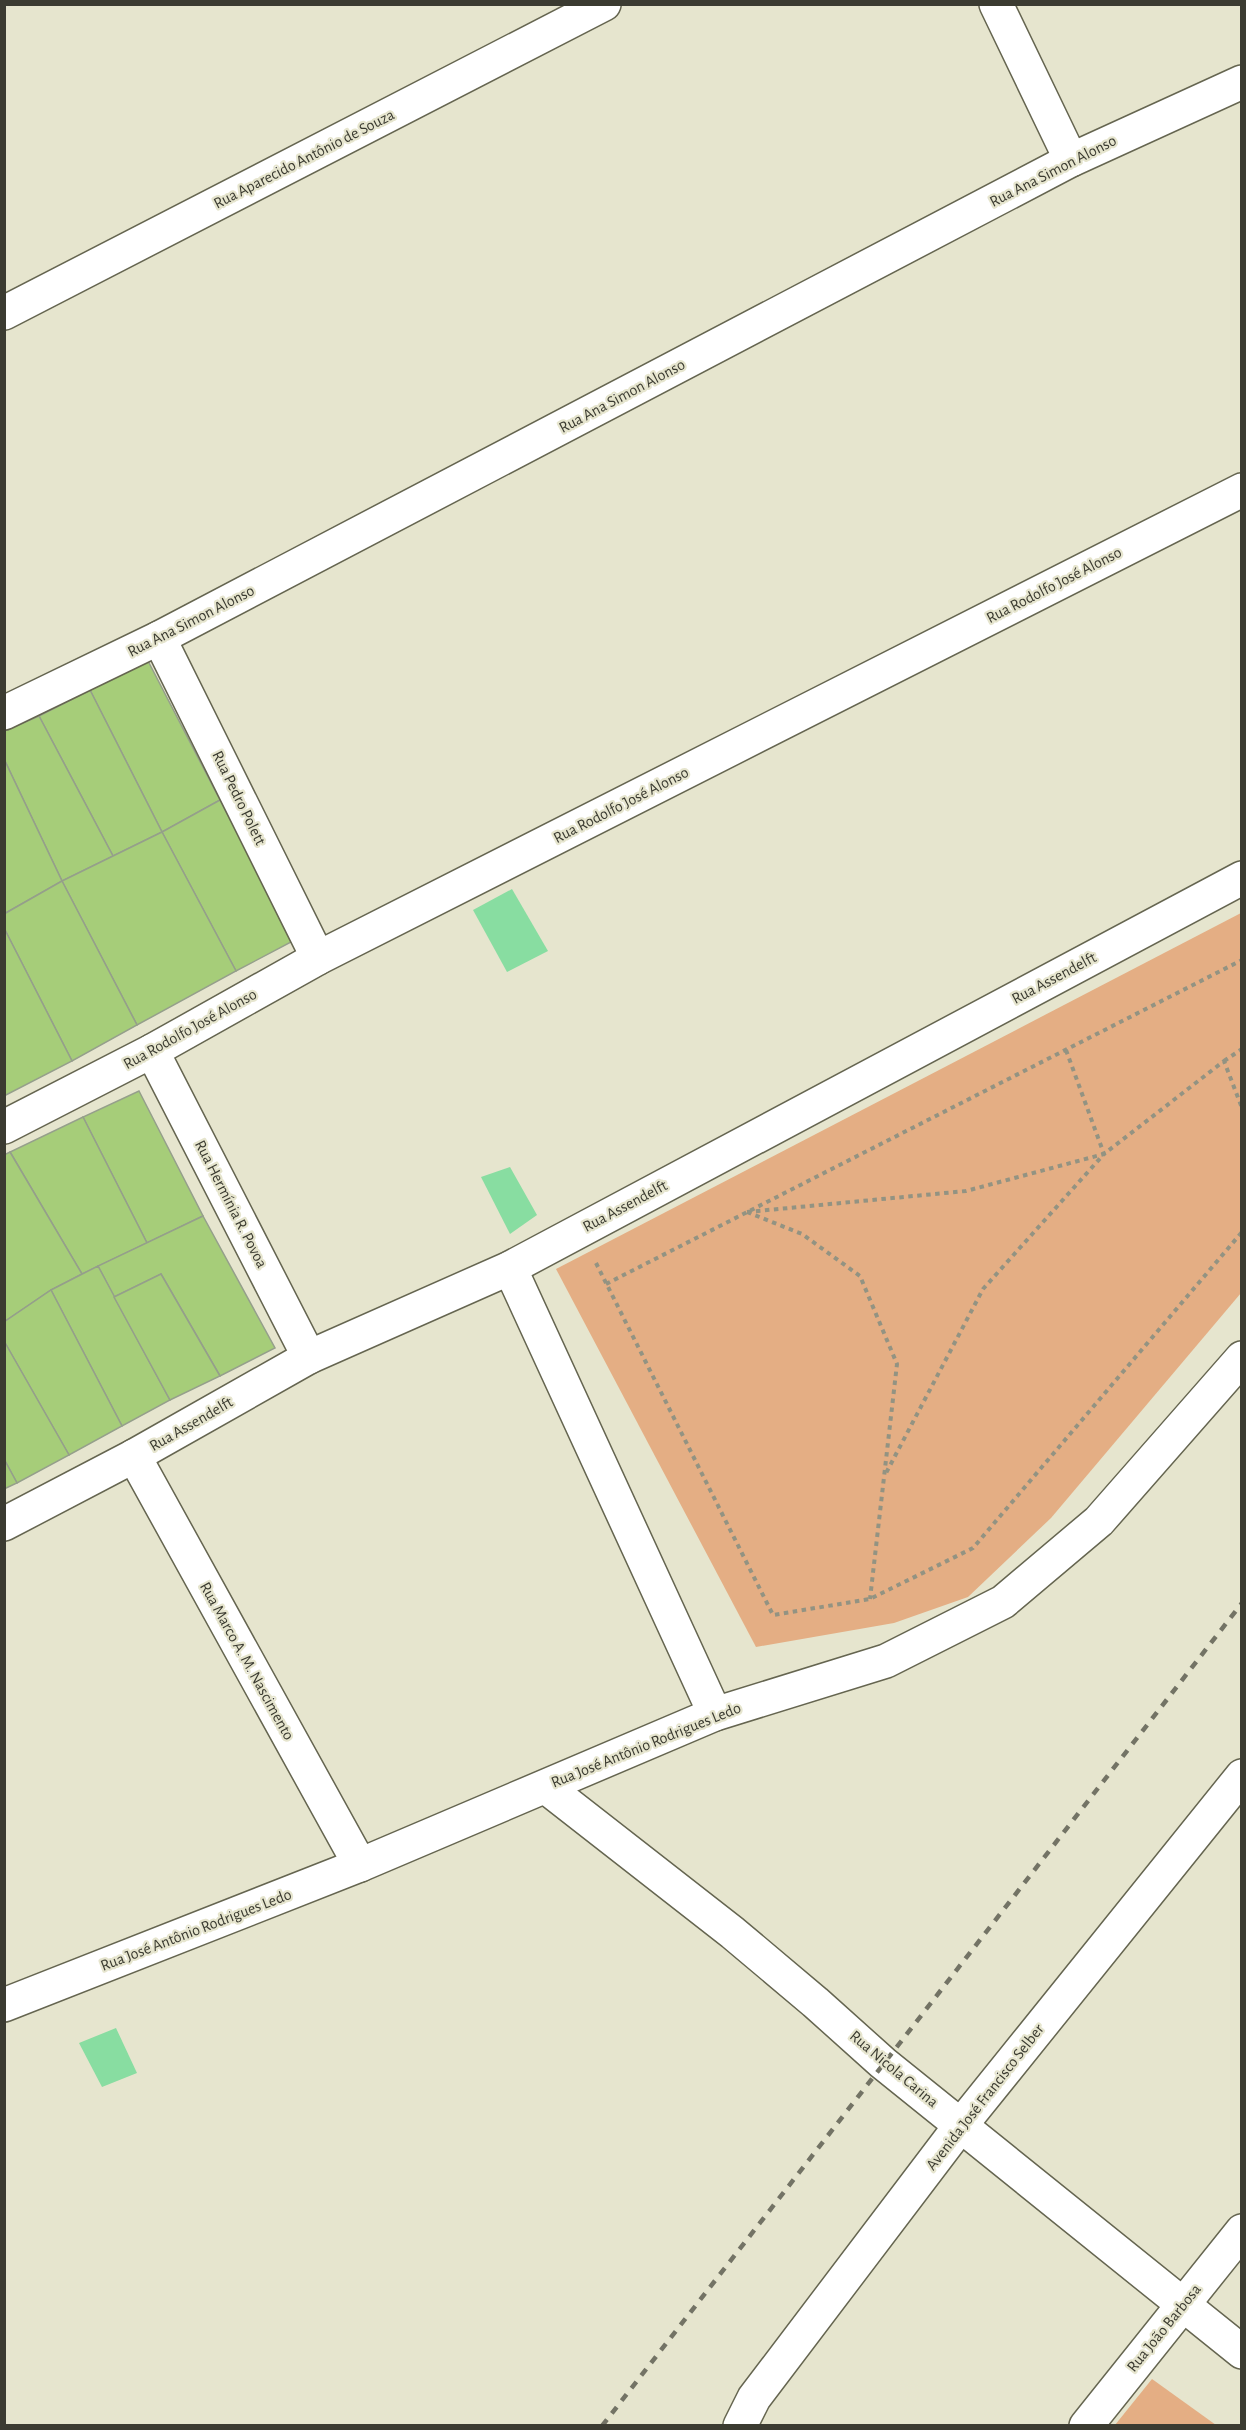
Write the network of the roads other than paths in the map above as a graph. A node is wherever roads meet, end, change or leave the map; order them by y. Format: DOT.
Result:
graph roads {
  1 [pos="604,4"];
  2 [pos="996,4"];
  3 [pos="1242,82"];
  4 [pos="1071,160"];
  5 [pos="4,313"];
  6 [pos="1242,490"];
  7 [pos="159,638"];
  8 [pos="4,713"];
  9 [pos="1242,878"];
  10 [pos="318,958"];
  11 [pos="152,1051"];
  12 [pos="4,1127"];
  13 [pos="510,1268"];
  14 [pos="309,1357"];
  15 [pos="1242,1358"];
  16 [pos="134,1456"];
  17 [pos="4,1524"];
  18 [pos="715,1714"];
  19 [pos="1242,1776"];
  20 [pos="546,1787"];
  21 [pos="360,1865"];
  22 [pos="4,2005"];
  23 [pos="961,2125"];
  24 [pos="1242,2231"];
  25 [pos="1182,2305"];
  26 [pos="1242,2352"];
  27 [pos="740,2426"];
  28 [pos="1086,2426"];
  1 -- 5 [label="street, Rua Aparecido Antônio de Souza"];
  2 -- 4 [label="street"];
  3 -- 4 [label="street, Rua Ana Simon Alonso"];
  4 -- 7 [label="street, Rua Ana Simon Alonso"];
  6 -- 10 [label="street, Rua Rodolfo José Alonso"];
  7 -- 8 [label="street, Rua Ana Simon Alonso"];
  7 -- 10 [label="street, Rua Pedro Polett"];
  9 -- 13 [label="street, Rua Assendelft"];
  10 -- 11 [label="street, Rua Rodolfo José Alonso"];
  11 -- 12 [label="street, Rua Rodolfo José Alonso"];
  11 -- 14 [label="street, Rua Hermínia R. Povoa"];
  13 -- 14 [label="street, Rua Assendelft"];
  13 -- 18 [label="street"];
  14 -- 16 [label="street, Rua Assendelft"];
  15 -- 18 [label="street, Rua José Antônio Rodrigues Ledo"];
  16 -- 17 [label="street, Rua Assendelft"];
  16 -- 21 [label="street, Rua Marco A. M. Nascimento"];
  18 -- 20 [label="street, Rua José Antônio Rodrigues Ledo"];
  19 -- 23 [label="street, Avenida José Francisco Selber"];
  20 -- 21 [label="street, Rua José Antônio Rodrigues Ledo"];
  20 -- 23 [label="street, Rua Nicola Carina"];
  21 -- 22 [label="street, Rua José Antônio Rodrigues Ledo"];
  23 -- 25 [label="street, Rua Nicola Carina"];
  23 -- 27 [label="street, Avenida José Francisco Selber"];
  24 -- 25 [label="street, Rua João Barbosa"];
  25 -- 26 [label="street, Rua Nicola Carina"];
  25 -- 28 [label="street, Rua João Barbosa"];
}
